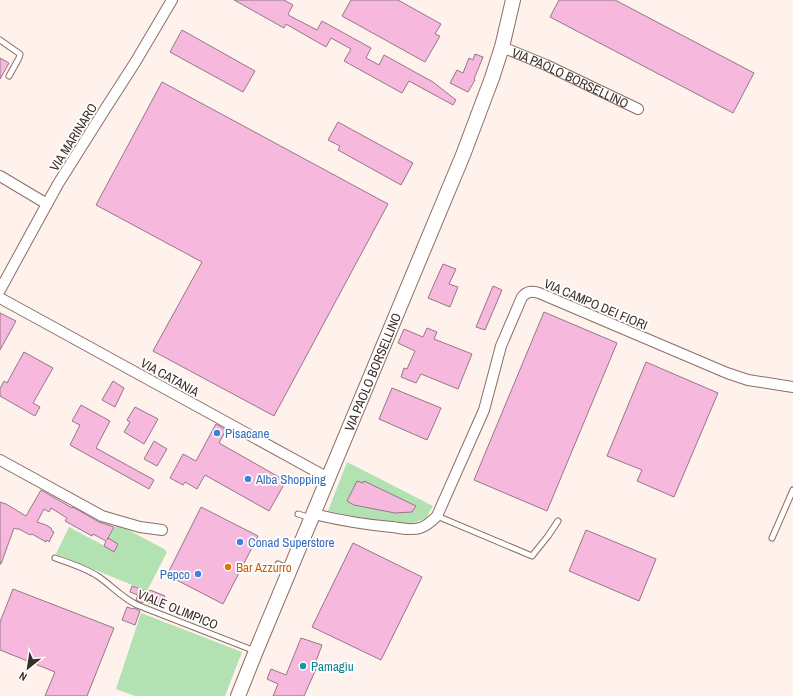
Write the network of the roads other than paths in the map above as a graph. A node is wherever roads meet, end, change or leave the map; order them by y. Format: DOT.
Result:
graph roads {
  1 [pos="172,0"];
  2 [pos="513,0"];
  3 [pos="0,40"];
  4 [pos="502,47"];
  5 [pos="9,76"];
  6 [pos="638,109"];
  7 [pos="0,176"];
  8 [pos="47,204"];
  9 [pos="0,290"];
  10 [pos="0,298"];
  11 [pos="793,387"];
  12 [pos="0,460"];
  13 [pos="328,478"];
  14 [pos="793,490"];
  15 [pos="298,514"];
  16 [pos="313,516"];
  17 [pos="437,516"];
  18 [pos="558,521"];
  19 [pos="162,530"];
  20 [pos="772,538"];
  21 [pos="55,558"];
  22 [pos="256,651"];
  23 [pos="238,696"];
  1 -- 8 [label="street, VIA MARINARO"];
  2 -- 4 [label="main road, VIA PAOLO BORSELLINO"];
  3 -- 5 [label="lane"];
  4 -- 6 [label="street, VIA PAOLO BORSELLINO"];
  4 -- 13 [label="main road, VIA PAOLO BORSELLINO"];
  7 -- 8 [label="street"];
  8 -- 9 [label="street, VIA MARINARO"];
  10 -- 13 [label="street, VIA CATANIA"];
  11 -- 17 [label="street, VIA CAMPO DEI FIORI"];
  12 -- 19 [label="street"];
  13 -- 16 [label="main road, VIA PAOLO BORSELLINO"];
  14 -- 20 [label="lane"];
  15 -- 16 [label="lane"];
  16 -- 17 [label="street, VIA CAMPO DEI FIORI"];
  16 -- 22 [label="main road, VIA PAOLO BORSELLINO"];
  17 -- 18 [label="lane"];
  21 -- 22 [label="lane, VIALE OLIMPICO"];
  22 -- 23 [label="main road, VIA PAOLO BORSELLINO"];
}
